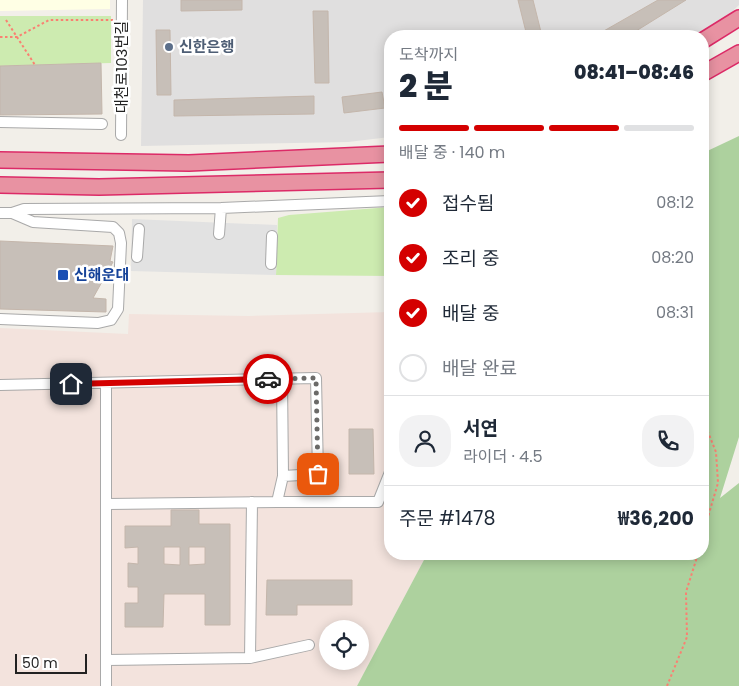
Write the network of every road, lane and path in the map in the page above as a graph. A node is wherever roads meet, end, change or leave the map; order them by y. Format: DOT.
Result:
graph roads {
  1 [pos="122,0"];
  2 [pos="739,18"];
  3 [pos="6,20"];
  4 [pos="122,20"];
  5 [pos="17,36"];
  6 [pos="0,37"];
  7 [pos="709,37"];
  8 [pos="739,53"];
  9 [pos="35,65"];
  10 [pos="709,70"];
  11 [pos="0,122"];
  12 [pos="102,124"];
  13 [pos="121,134"];
  14 [pos="384,154"];
  15 [pos="0,160"];
  16 [pos="384,180"];
  17 [pos="0,185"];
  18 [pos="384,201"];
  19 [pos="221,208"];
  20 [pos="0,213"];
  21 [pos="12,213"];
  22 [pos="139,229"];
  23 [pos="219,234"];
  24 [pos="272,236"];
  25 [pos="138,257"];
  26 [pos="271,264"];
  27 [pos="0,320"];
  28 [pos="282,379"];
  29 [pos="106,383"];
  30 [pos="0,385"];
  31 [pos="709,434"];
  32 [pos="283,476"];
  33 [pos="384,487"];
  34 [pos="384,496"];
  35 [pos="252,502"];
  36 [pos="278,502"];
  37 [pos="378,502"];
  38 [pos="108,504"];
  39 [pos="709,513"];
  40 [pos="696,560"];
  41 [pos="309,645"];
  42 [pos="250,658"];
  43 [pos="107,660"];
  44 [pos="106,686"];
  45 [pos="667,686"];
  1 -- 4 [label="street, 대천로103번길"];
  2 -- 7 [label="highway"];
  3 -- 5 [label="path"];
  4 -- 5 [label="path"];
  4 -- 13 [label="street, 대천로103번길"];
  5 -- 6 [label="path"];
  5 -- 9 [label="path"];
  8 -- 10 [label="highway"];
  11 -- 12 [label="street"];
  14 -- 15 [label="highway"];
  16 -- 17 [label="highway"];
  18 -- 19 [label="street"];
  19 -- 21 [label="street"];
  19 -- 23 [label="street"];
  20 -- 21 [label="street"];
  21 -- 27 [label="street"];
  22 -- 25 [label="street"];
  24 -- 26 [label="street"];
  28 -- 29 [label="street"];
  28 -- 32 [label="street"];
  28 -- 32 [label="street"];
  29 -- 30 [label="street"];
  29 -- 38 [label="street"];
  31 -- 39 [label="path"];
  32 -- 36 [label="street"];
  33 -- 37 [label="street"];
  34 -- 37 [label="street"];
  35 -- 36 [label="street"];
  35 -- 38 [label="street"];
  35 -- 42 [label="street"];
  36 -- 37 [label="street"];
  38 -- 43 [label="street"];
  40 -- 45 [label="path"];
  41 -- 42 [label="street"];
  42 -- 43 [label="street"];
  43 -- 44 [label="street"];
}
